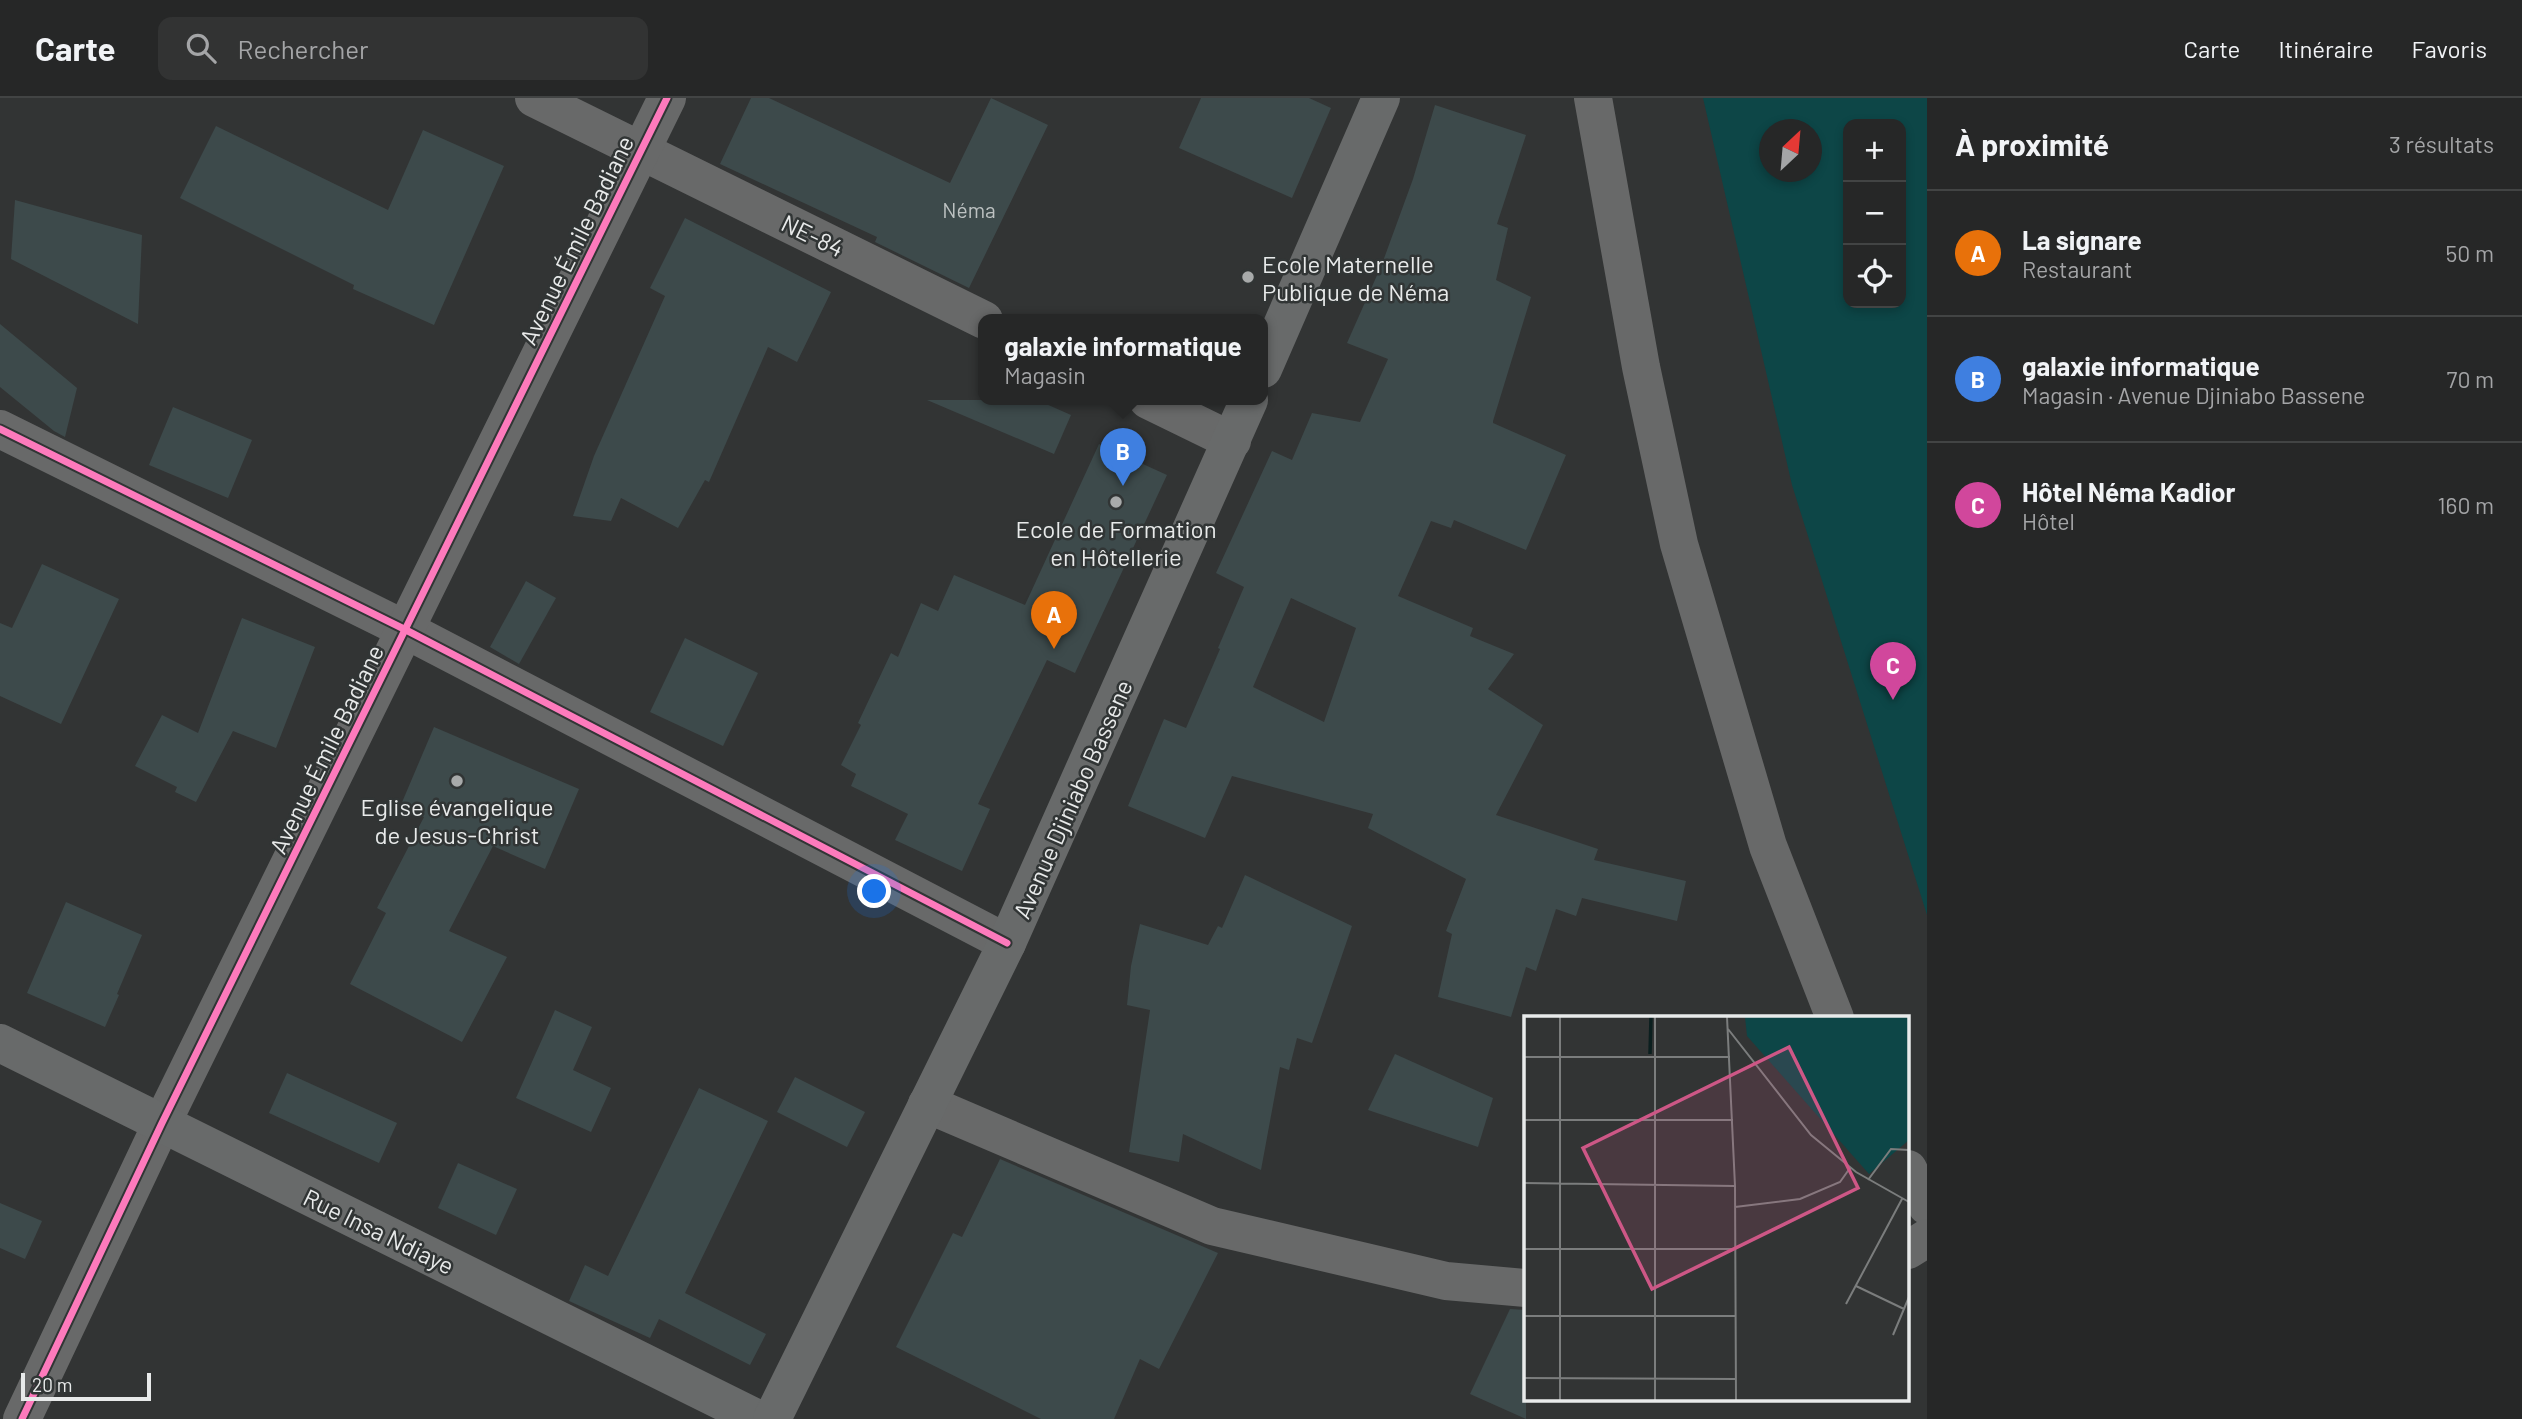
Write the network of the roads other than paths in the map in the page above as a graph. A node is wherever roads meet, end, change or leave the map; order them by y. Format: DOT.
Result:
graph roads {
  1 [pos="534,98"];
  2 [pos="667,98"];
  3 [pos="1381,98"];
  4 [pos="1593,98"];
  5 [pos="641,151"];
  6 [pos="978,317"];
  7 [pos="1268,358"];
  8 [pos="1158,405"];
  9 [pos="1247,405"];
  10 [pos="0,429"];
  11 [pos="1231,441"];
  12 [pos="406,631"];
  13 [pos="1007,943"];
  14 [pos="1834,1016"];
  15 [pos="0,1043"];
  16 [pos="927,1104"];
  17 [pos="162,1123"];
  18 [pos="1910,1173"];
  19 [pos="1927,1206"];
  20 [pos="1927,1238"];
  21 [pos="1910,1249"];
  22 [pos="1524,1288"];
  23 [pos="22,1419"];
  24 [pos="758,1419"];
  25 [pos="772,1419"];
  1 -- 5 [label="street, NE-84"];
  2 -- 5 [label="street, Avenue Émile Badiane"];
  3 -- 7 [label="main road"];
  4 -- 14 [label="street"];
  5 -- 6 [label="street, NE-84"];
  5 -- 12 [label="street, Avenue Émile Badiane"];
  8 -- 11 [label="street"];
  9 -- 11 [label="main road, Avenue Djiniabo Bassene"];
  10 -- 12 [label="street"];
  11 -- 13 [label="main road, Avenue Djiniabo Bassene"];
  12 -- 13 [label="street"];
  12 -- 17 [label="street, Avenue Émile Badiane"];
  13 -- 16 [label="main road, Avenue Djiniabo Bassene"];
  15 -- 17 [label="main road, Rue Insa Ndiaye"];
  16 -- 22 [label="street"];
  16 -- 25 [label="main road, Avenue Djiniabo Bassene"];
  17 -- 23 [label="street, Avenue Émile Badiane"];
  17 -- 24 [label="main road, Rue Insa Ndiaye"];
  18 -- 19 [label="street"];
  20 -- 21 [label="street"];
}
